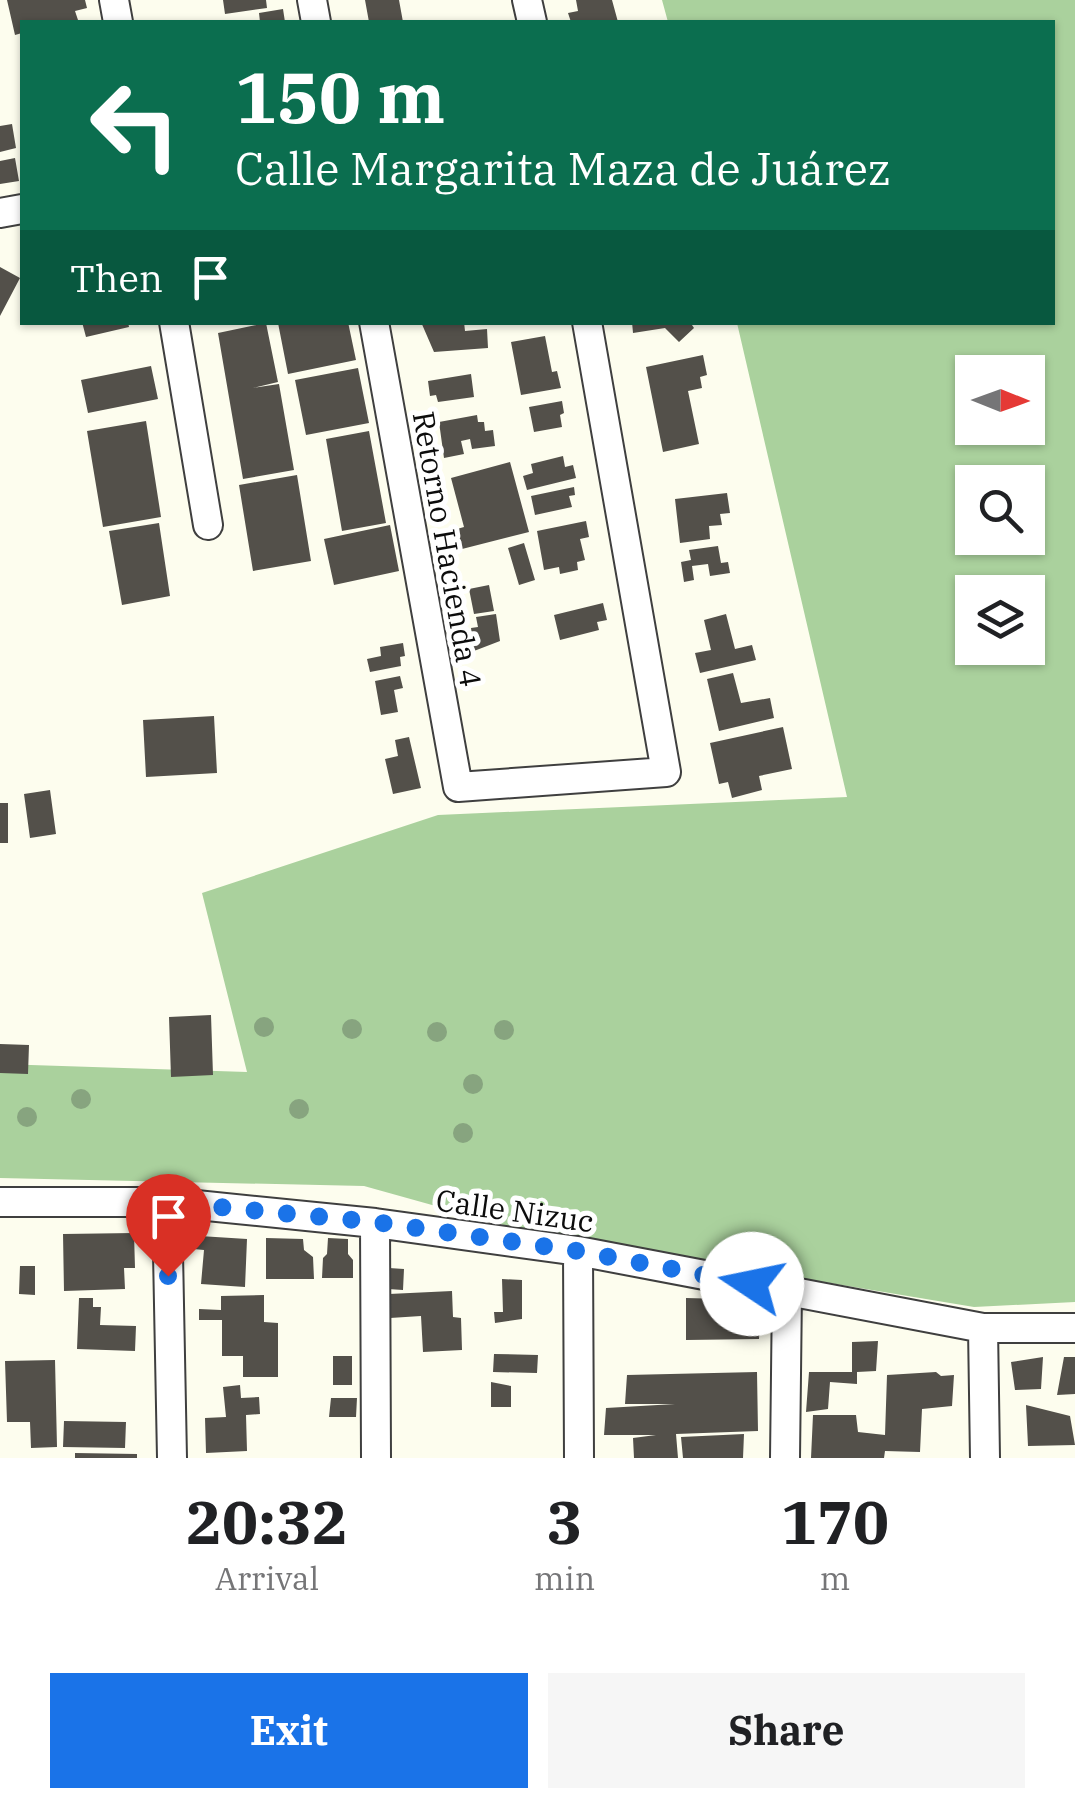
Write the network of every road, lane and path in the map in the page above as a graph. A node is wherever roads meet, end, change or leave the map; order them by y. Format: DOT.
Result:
graph roads {
  1 [pos="175,325"];
  2 [pos="375,325"];
  3 [pos="588,325"];
  4 [pos="208,525"];
  5 [pos="0,1202"];
  6 [pos="167,1202"];
  7 [pos="375,1222"];
  8 [pos="578,1251"];
  9 [pos="788,1290"];
  10 [pos="983,1328"];
  11 [pos="1075,1328"];
  12 [pos="172,1458"];
  13 [pos="376,1458"];
  14 [pos="579,1458"];
  15 [pos="785,1458"];
  16 [pos="985,1458"];
  1 -- 4 [label="street"];
  2 -- 3 [label="street, Retorno Hacienda 4"];
  5 -- 6 [label="street, Calle Nizuc"];
  6 -- 7 [label="street, Calle Nizuc"];
  6 -- 12 [label="street"];
  7 -- 8 [label="street, Calle Nizuc"];
  7 -- 13 [label="street"];
  8 -- 9 [label="street, Calle Nizuc"];
  8 -- 14 [label="street"];
  9 -- 10 [label="street, Calle Nizuc"];
  9 -- 15 [label="street"];
  10 -- 11 [label="street, Calle Nizuc"];
  10 -- 16 [label="street"];
}
